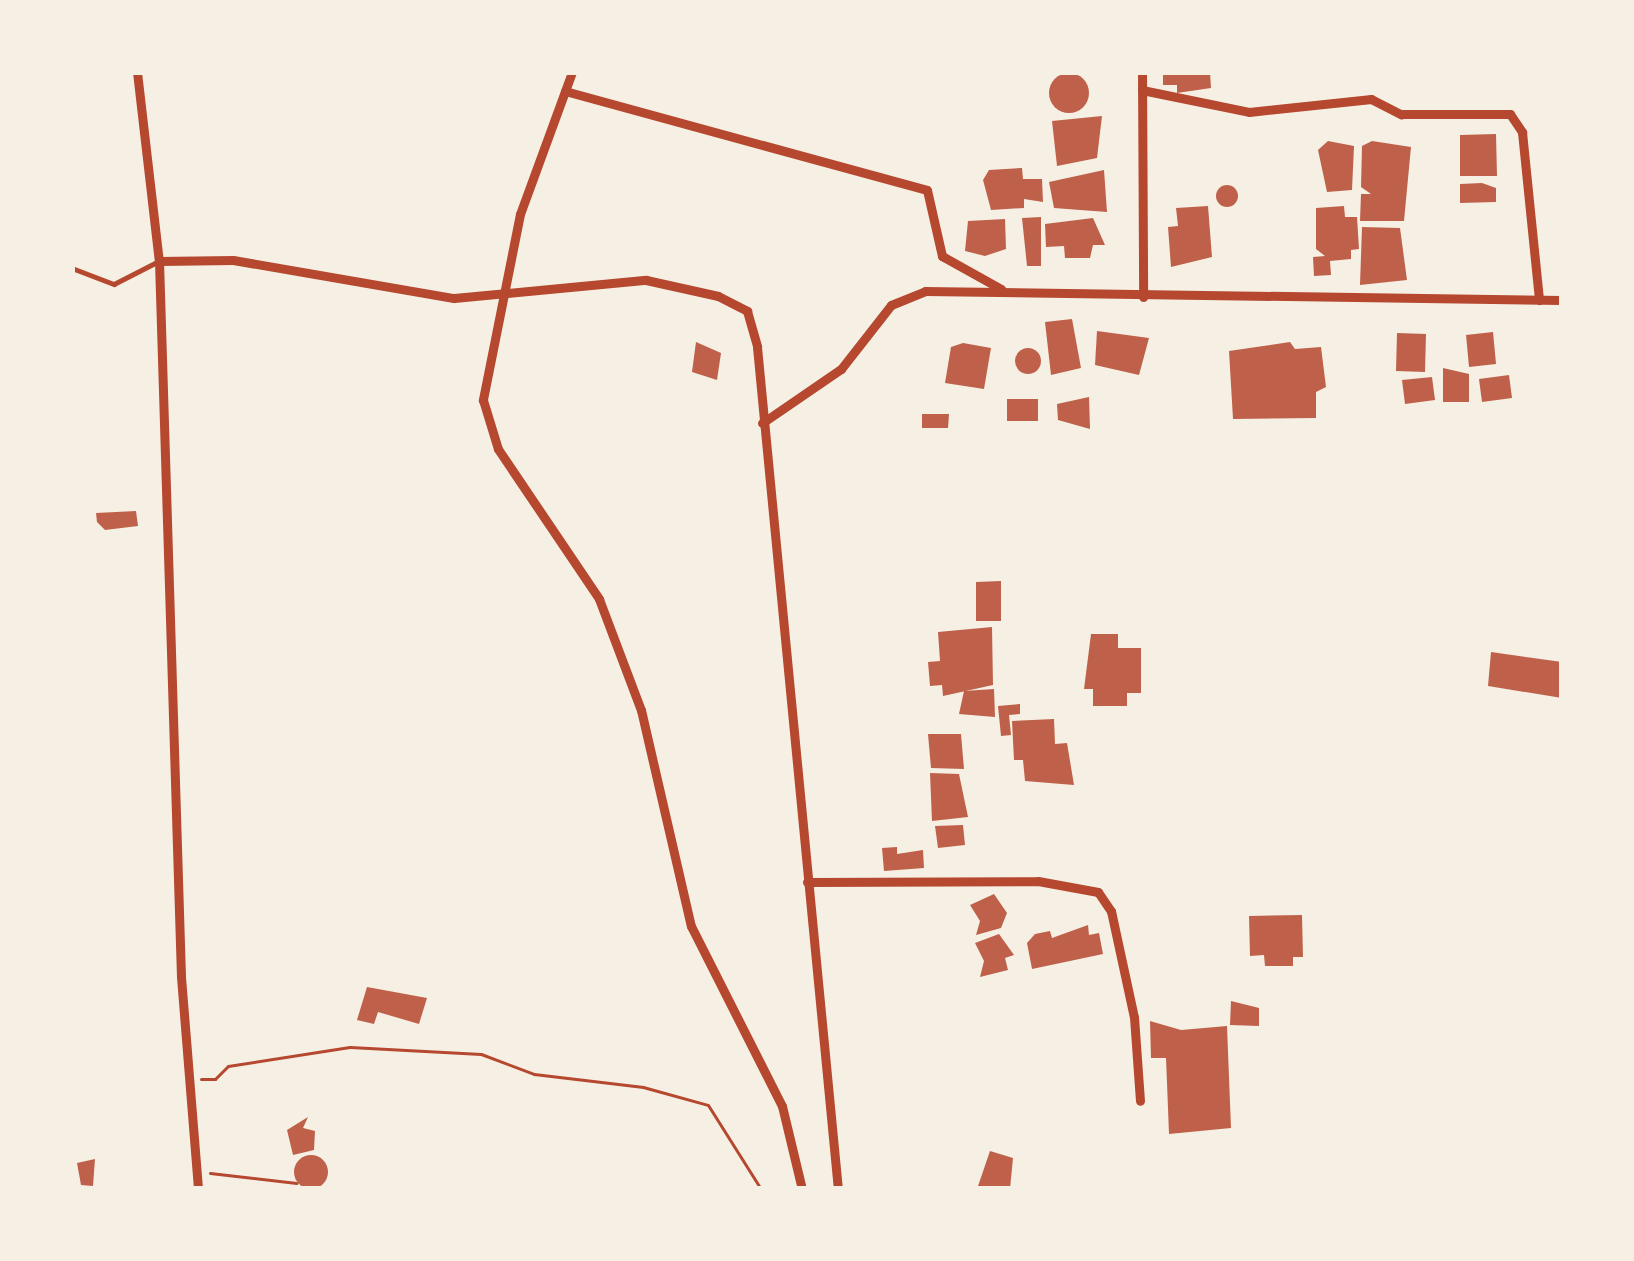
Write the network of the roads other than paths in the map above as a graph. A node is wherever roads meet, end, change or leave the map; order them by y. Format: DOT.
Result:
graph roads {
  1 [pos="137,72"];
  2 [pos="572,72"];
  3 [pos="1142,72"];
  4 [pos="1142,90"];
  5 [pos="566,91"];
  6 [pos="159,261"];
  7 [pos="72,268"];
  8 [pos="1000,289"];
  9 [pos="502,290"];
  10 [pos="1143,297"];
  11 [pos="1539,300"];
  12 [pos="1562,300"];
  13 [pos="761,424"];
  14 [pos="807,882"];
  15 [pos="1141,1101"];
  16 [pos="198,1189"];
  17 [pos="802,1189"];
  18 [pos="838,1189"];
  1 -- 6 [label="street"];
  2 -- 5 [label="street"];
  3 -- 4 [label="street"];
  4 -- 10 [label="street"];
  4 -- 11 [label="street"];
  5 -- 8 [label="street"];
  5 -- 9 [label="street"];
  6 -- 7 [label="lane"];
  6 -- 9 [label="street"];
  6 -- 16 [label="street"];
  8 -- 10 [label="street"];
  8 -- 13 [label="street"];
  9 -- 13 [label="street"];
  9 -- 17 [label="street"];
  10 -- 11 [label="street"];
  11 -- 12 [label="street"];
  13 -- 14 [label="street"];
  14 -- 15 [label="street"];
  14 -- 18 [label="street"];
}
